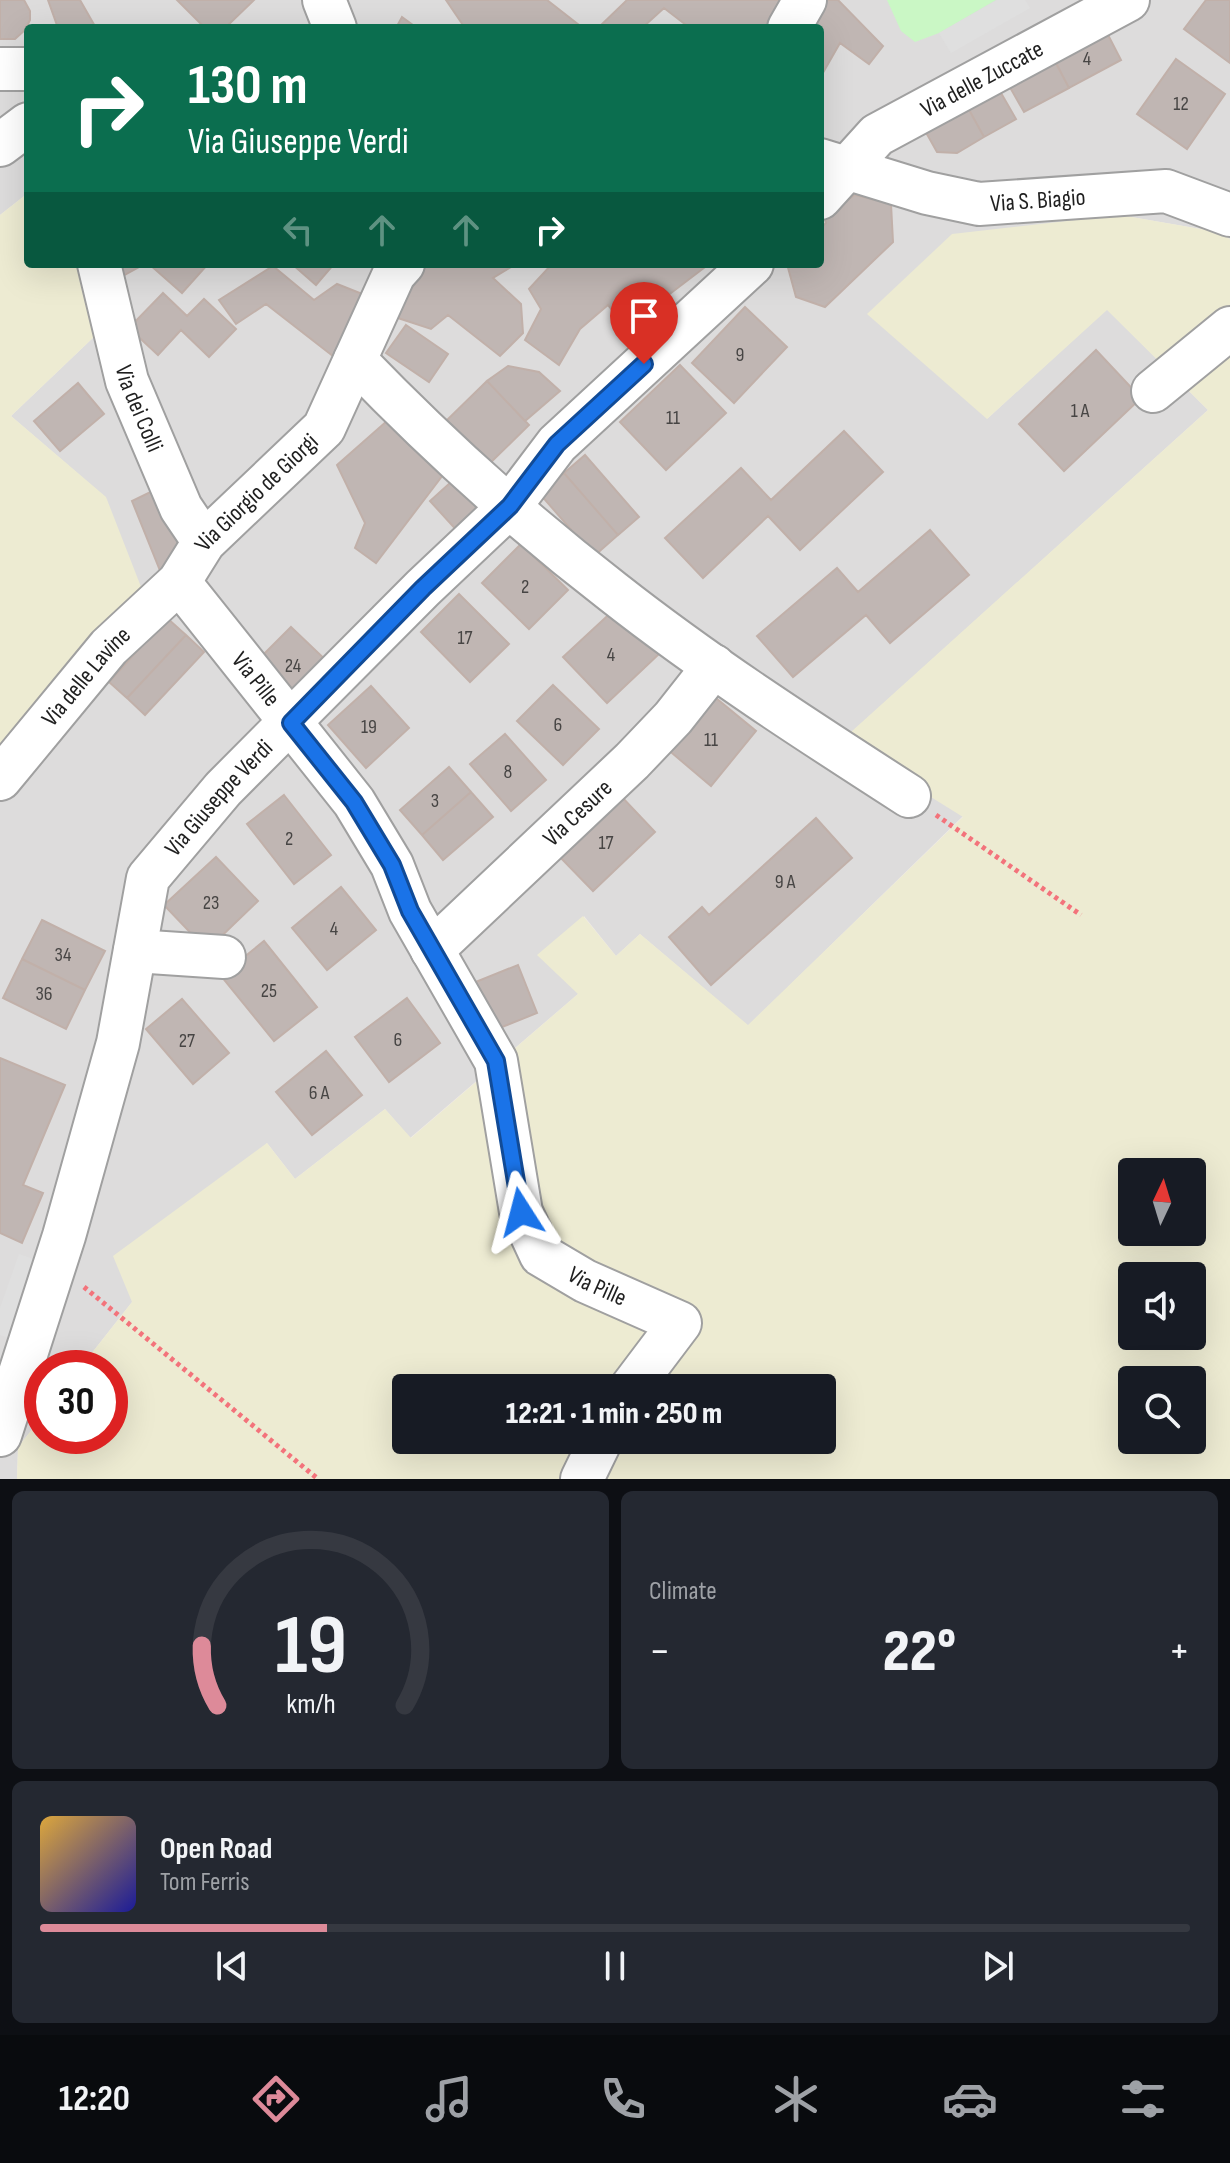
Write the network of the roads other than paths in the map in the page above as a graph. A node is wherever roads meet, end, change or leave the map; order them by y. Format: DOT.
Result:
graph roads {
  1 [pos="324,0"];
  2 [pos="805,0"];
  3 [pos="1128,0"];
  4 [pos="333,24"];
  5 [pos="791,24"];
  6 [pos="0,69"];
  7 [pos="24,69"];
  8 [pos="24,127"];
  9 [pos="0,145"];
  10 [pos="829,176"];
  11 [pos="1230,215"];
  12 [pos="100,268"];
  13 [pos="399,268"];
  14 [pos="748,268"];
  15 [pos="1230,328"];
  16 [pos="355,360"];
  17 [pos="1153,391"];
  18 [pos="510,506"];
  19 [pos="204,542"];
  20 [pos="179,582"];
  21 [pos="714,666"];
  22 [pos="291,723"];
  23 [pos="0,779"];
  24 [pos="909,796"];
  25 [pos="432,950"];
  26 [pos="135,951"];
  27 [pos="224,957"];
  28 [pos="642,1374"];
  29 [pos="0,1435"];
  30 [pos="594,1454"];
  31 [pos="582,1479"];
  1 -- 4 [label="street"];
  2 -- 5 [label="street"];
  3 -- 10 [label="street, Via delle Zuccate"];
  6 -- 7 [label="street"];
  8 -- 9 [label="street"];
  10 -- 11 [label="street, Via S. Biagio"];
  12 -- 19 [label="street, Via dei Colli"];
  13 -- 16 [label="street, Via Giorgio de Giorgi"];
  14 -- 18 [label="street, Via Giuseppe Verdi"];
  15 -- 17 [label="street"];
  16 -- 18 [label="street"];
  16 -- 19 [label="street, Via Giorgio de Giorgi"];
  18 -- 21 [label="street"];
  18 -- 22 [label="street, Via Giuseppe Verdi"];
  19 -- 20 [label="street, Via Giorgio de Giorgi"];
  20 -- 22 [label="street, Via Pille"];
  20 -- 23 [label="street, Via delle Lavine"];
  21 -- 24 [label="street"];
  21 -- 25 [label="street, Via Cesure"];
  22 -- 25 [label="street, Via Pille"];
  22 -- 26 [label="street, Via Giuseppe Verdi"];
  25 -- 28 [label="street, Via Pille"];
  26 -- 27 [label="street"];
  26 -- 29 [label="street, Via Giuseppe Verdi"];
  30 -- 31 [label="street"];
}
